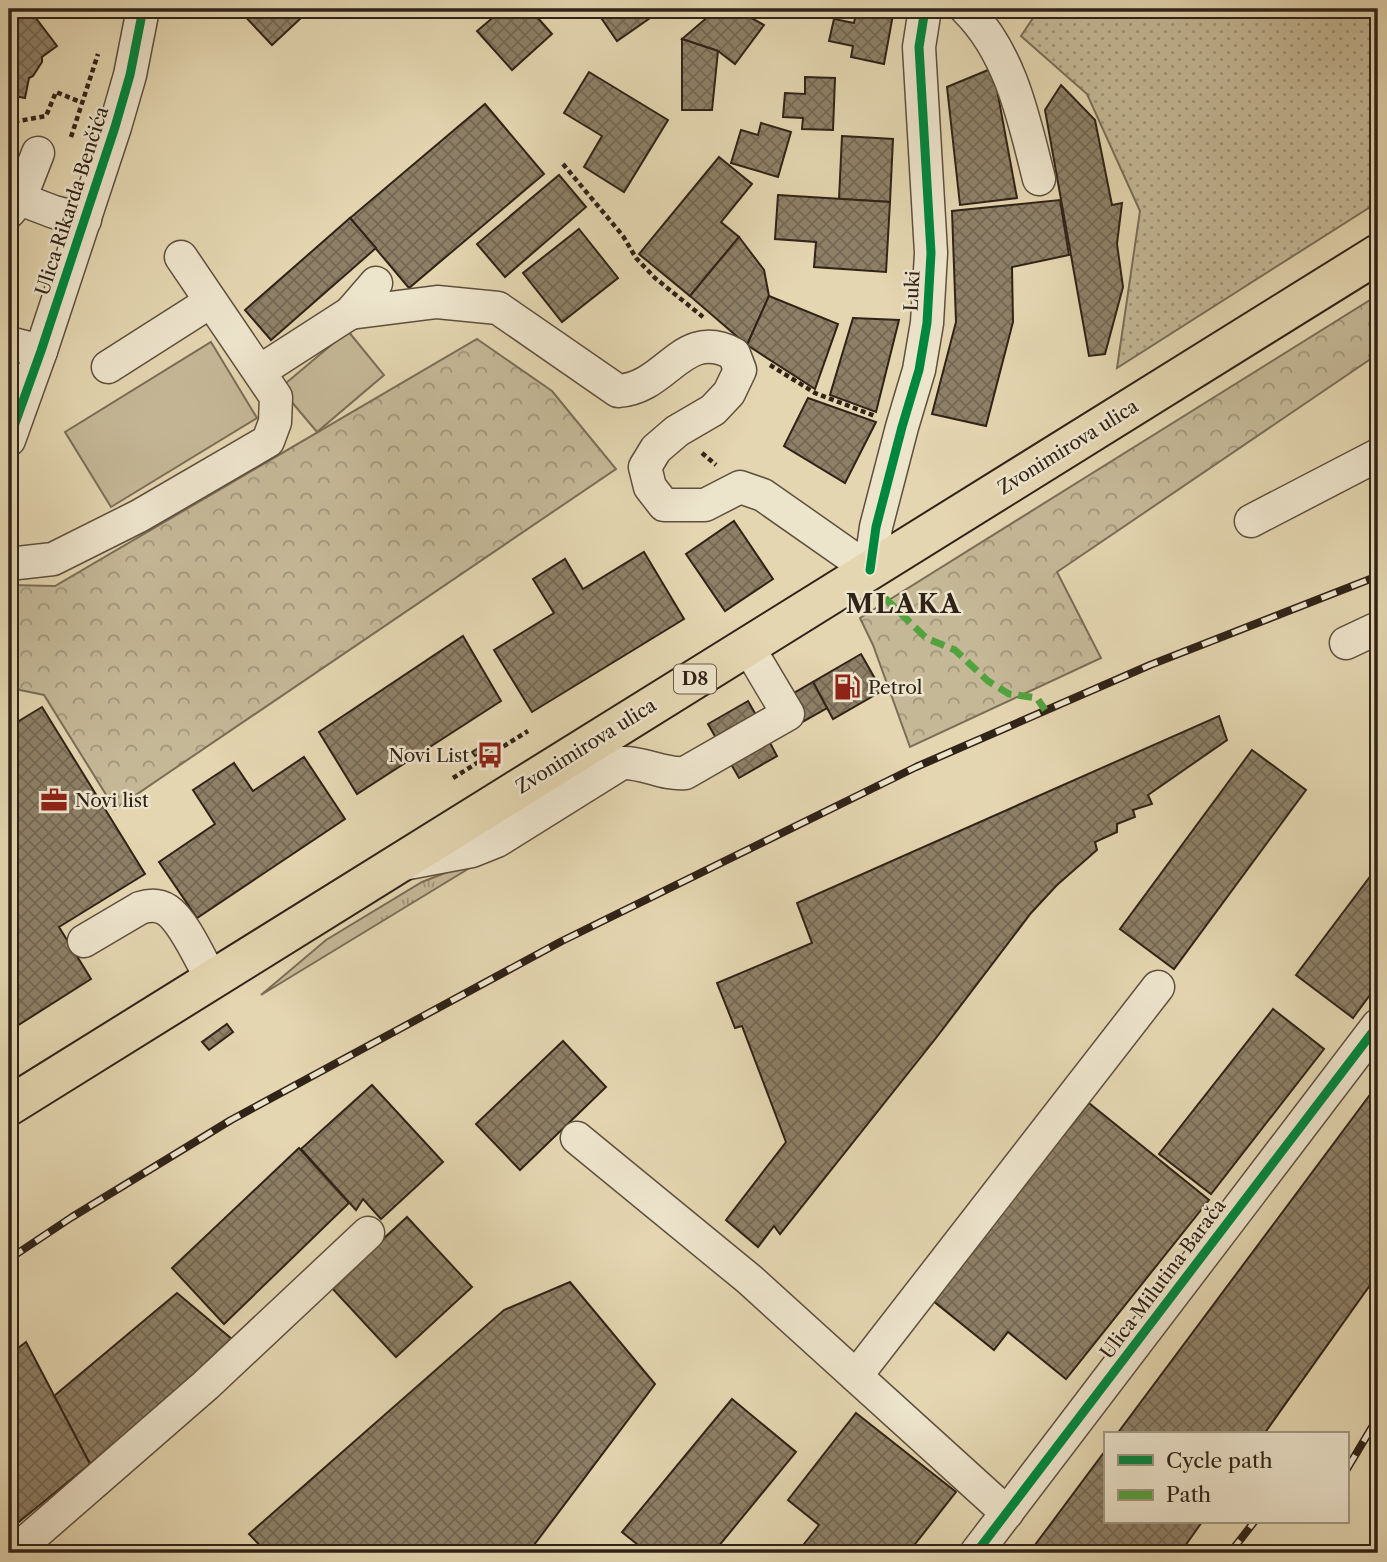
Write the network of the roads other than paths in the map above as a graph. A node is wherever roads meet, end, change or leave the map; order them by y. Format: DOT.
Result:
graph roads {
  1 [pos="143,9"];
  2 [pos="925,9"];
  3 [pos="966,9"];
  4 [pos="38,153"];
  5 [pos="1039,179"];
  6 [pos="14,206"];
  7 [pos="85,220"];
  8 [pos="1378,254"];
  9 [pos="181,257"];
  10 [pos="376,283"];
  11 [pos="210,302"];
  12 [pos="350,313"];
  13 [pos="9,343"];
  14 [pos="41,351"];
  15 [pos="108,367"];
  16 [pos="260,371"];
  17 [pos="9,440"];
  18 [pos="1378,455"];
  19 [pos="1251,521"];
  20 [pos="9,564"];
  21 [pos="870,570"];
  22 [pos="1378,628"];
  23 [pos="1346,643"];
  24 [pos="747,645"];
  25 [pos="394,865"];
  26 [pos="84,940"];
  27 [pos="212,980"];
  28 [pos="1158,986"];
  29 [pos="1378,1025"];
  30 [pos="9,1106"];
  31 [pos="577,1138"];
  32 [pos="368,1233"];
  33 [pos="856,1376"];
  34 [pos="1007,1513"];
  35 [pos="13,1553"];
  36 [pos="976,1553"];
  1 -- 7 [label="street, Ulica Rikarda Benčića"];
  2 -- 21 [label="street, Luki"];
  3 -- 5 [label="street"];
  4 -- 6 [label="street"];
  6 -- 7 [label="street"];
  7 -- 14 [label="street, Ulica Rikarda Benčića"];
  8 -- 21 [label="main road, Zvonimirova ulica / D8"];
  9 -- 11 [label="street"];
  10 -- 12 [label="street"];
  11 -- 15 [label="street"];
  11 -- 16 [label="street"];
  12 -- 16 [label="street"];
  12 -- 21 [label="street"];
  13 -- 14 [label="street"];
  14 -- 17 [label="street, Ulica Rikarda Benčića"];
  16 -- 20 [label="street"];
  18 -- 19 [label="street"];
  21 -- 24 [label="main road, Zvonimirova ulica / D8"];
  22 -- 23 [label="street"];
  24 -- 25 [label="main road, Zvonimirova ulica / D8"];
  24 -- 25 [label="street"];
  25 -- 27 [label="main road, Zvonimirova ulica / D8"];
  26 -- 27 [label="street"];
  27 -- 30 [label="main road, Zvonimirova ulica / D8"];
  28 -- 33 [label="street"];
  29 -- 34 [label="street, Ulica Milutina Barača"];
  31 -- 33 [label="street"];
  32 -- 35 [label="street"];
  33 -- 34 [label="street"];
  34 -- 36 [label="street, Ulica Milutina Barača"];
}
